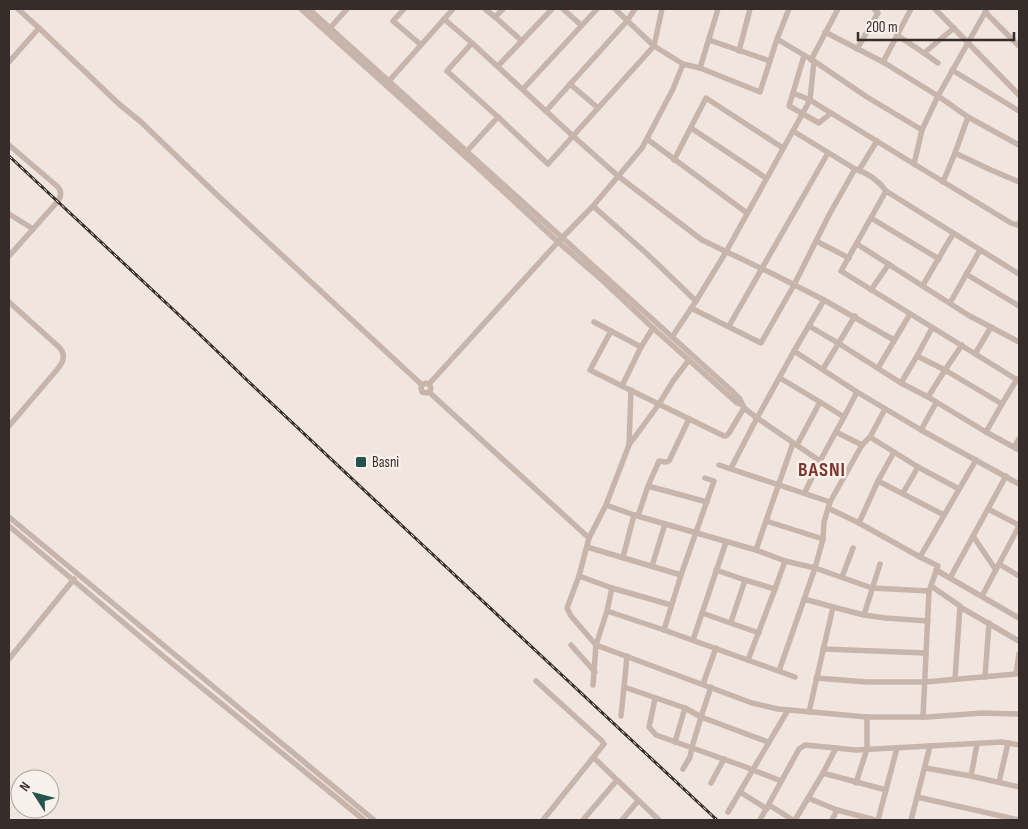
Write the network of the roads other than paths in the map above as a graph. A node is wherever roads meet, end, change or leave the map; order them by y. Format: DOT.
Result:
graph roads {
  1 [pos="18,9"];
  2 [pos="301,9"];
  3 [pos="309,9"];
  4 [pos="347,9"];
  5 [pos="404,9"];
  6 [pos="452,9"];
  7 [pos="485,9"];
  8 [pos="503,9"];
  9 [pos="552,9"];
  10 [pos="563,9"];
  11 [pos="597,9"];
  12 [pos="614,9"];
  13 [pos="635,9"];
  14 [pos="662,9"];
  15 [pos="718,9"];
  16 [pos="750,9"];
  17 [pos="789,9"];
  18 [pos="838,9"];
  19 [pos="874,9"];
  20 [pos="911,9"];
  21 [pos="935,9"];
  22 [pos="986,10"];
  23 [pos="496,17"];
  24 [pos="444,19"];
  25 [pos="628,21"];
  26 [pos="581,25"];
  27 [pos="39,28"];
  28 [pos="330,28"];
  29 [pos="954,28"];
  30 [pos="825,32"];
  31 [pos="897,35"];
  32 [pos="777,39"];
  33 [pos="709,40"];
  34 [pos="522,41"];
  35 [pos="472,43"];
  36 [pos="968,43"];
  37 [pos="420,44"];
  38 [pos="654,46"];
  39 [pos="1019,46"];
  40 [pos="857,48"];
  41 [pos="740,51"];
  42 [pos="924,53"];
  43 [pos="804,56"];
  44 [pos="770,61"];
  45 [pos="812,61"];
  46 [pos="9,62"];
  47 [pos="883,62"];
  48 [pos="938,63"];
  49 [pos="683,64"];
  50 [pos="498,66"];
  51 [pos="700,68"];
  52 [pos="952,70"];
  53 [pos="388,80"];
  54 [pos="570,84"];
  55 [pos="523,89"];
  56 [pos="793,93"];
  57 [pos="1019,95"];
  58 [pos="938,96"];
  59 [pos="810,100"];
  60 [pos="598,108"];
  61 [pos="546,111"];
  62 [pos="1019,111"];
  63 [pos="831,113"];
  64 [pos="802,114"];
  65 [pos="968,117"];
  66 [pos="498,118"];
  67 [pos="691,128"];
  68 [pos="922,130"];
  69 [pos="793,131"];
  70 [pos="574,136"];
  71 [pos="647,140"];
  72 [pos="877,141"];
  73 [pos="1019,144"];
  74 [pos="9,145"];
  75 [pos="783,148"];
  76 [pos="467,151"];
  77 [pos="828,153"];
  78 [pos="955,153"];
  79 [pos="674,160"];
  80 [pos="914,164"];
  81 [pos="480,166"];
  82 [pos="857,170"];
  83 [pos="618,176"];
  84 [pos="766,178"];
  85 [pos="943,182"];
  86 [pos="1019,182"];
  87 [pos="886,191"];
  88 [pos="593,206"];
  89 [pos="747,213"];
  90 [pos="9,214"];
  91 [pos="871,218"];
  92 [pos="1019,223"];
  93 [pos="33,229"];
  94 [pos="953,234"];
  95 [pos="560,240"];
  96 [pos="816,241"];
  97 [pos="857,244"];
  98 [pos="980,250"];
  99 [pos="726,252"];
  100 [pos="9,256"];
  101 [pos="849,258"];
  102 [pos="939,259"];
  103 [pos="889,264"];
  104 [pos="763,268"];
  105 [pos="966,274"];
  106 [pos="1019,274"];
  107 [pos="794,285"];
  108 [pos="923,285"];
  109 [pos="871,290"];
  110 [pos="824,300"];
  111 [pos="696,301"];
  112 [pos="9,302"];
  113 [pos="950,304"];
  114 [pos="1019,306"];
  115 [pos="691,308"];
  116 [pos="910,314"];
  117 [pos="855,316"];
  118 [pos="594,322"];
  119 [pos="729,326"];
  120 [pos="809,326"];
  121 [pos="991,327"];
  122 [pos="653,328"];
  123 [pos="932,328"];
  124 [pos="611,331"];
  125 [pos="672,337"];
  126 [pos="894,340"];
  127 [pos="1019,342"];
  128 [pos="838,343"];
  129 [pos="962,344"];
  130 [pos="641,347"];
  131 [pos="794,351"];
  132 [pos="975,354"];
  133 [pos="917,356"];
  134 [pos="689,360"];
  135 [pos="878,368"];
  136 [pos="823,369"];
  137 [pos="945,370"];
  138 [pos="780,378"];
  139 [pos="1018,380"];
  140 [pos="901,383"];
  141 [pos="429,384"];
  142 [pos="422,385"];
  143 [pos="622,386"];
  144 [pos="631,390"];
  145 [pos="429,392"];
  146 [pos="857,392"];
  147 [pos="928,397"];
  148 [pos="820,402"];
  149 [pos="936,403"];
  150 [pos="659,404"];
  151 [pos="1002,404"];
  152 [pos="743,406"];
  153 [pos="885,409"];
  154 [pos="757,418"];
  155 [pos="844,418"];
  156 [pos="689,419"];
  157 [pos="9,426"];
  158 [pos="922,430"];
  159 [pos="836,432"];
  160 [pos="986,432"];
  161 [pos="870,437"];
  162 [pos="1019,439"];
  163 [pos="795,444"];
  164 [pos="629,445"];
  165 [pos="862,445"];
  166 [pos="1017,449"];
  167 [pos="894,452"];
  168 [pos="976,460"];
  169 [pos="820,461"];
  170 [pos="719,465"];
  171 [pos="918,467"];
  172 [pos="731,468"];
  173 [pos="1006,476"];
  174 [pos="705,478"];
  175 [pos="878,481"];
  176 [pos="1019,484"];
  177 [pos="778,485"];
  178 [pos="648,486"];
  179 [pos="959,489"];
  180 [pos="804,492"];
  181 [pos="903,493"];
  182 [pos="707,502"];
  183 [pos="830,502"];
  184 [pos="606,505"];
  185 [pos="828,508"];
  186 [pos="988,509"];
  187 [pos="944,515"];
  188 [pos="636,516"];
  189 [pos="9,517"];
  190 [pos="766,522"];
  191 [pos="859,523"];
  192 [pos="665,524"];
  193 [pos="1019,525"];
  194 [pos="9,526"];
  195 [pos="696,534"];
  196 [pos="973,536"];
  197 [pos="590,538"];
  198 [pos="823,540"];
  199 [pos="726,542"];
  200 [pos="588,547"];
  201 [pos="853,548"];
  202 [pos="756,550"];
  203 [pos="623,557"];
  204 [pos="920,557"];
  205 [pos="785,561"];
  206 [pos="880,564"];
  207 [pos="652,566"];
  208 [pos="997,567"];
  209 [pos="815,568"];
  210 [pos="716,570"];
  211 [pos="936,570"];
  212 [pos="77,575"];
  213 [pos="681,575"];
  214 [pos="579,576"];
  215 [pos="1019,576"];
  216 [pos="842,578"];
  217 [pos="950,578"];
  218 [pos="745,580"];
  219 [pos="72,581"];
  220 [pos="612,588"];
  221 [pos="872,588"];
  222 [pos="775,589"];
  223 [pos="930,589"];
  224 [pos="982,596"];
  225 [pos="804,599"];
  226 [pos="671,605"];
  227 [pos="960,606"];
  228 [pos="833,607"];
  229 [pos="607,611"];
  230 [pos="702,612"];
  231 [pos="864,615"];
  232 [pos="1019,618"];
  233 [pos="928,621"];
  234 [pos="731,622"];
  235 [pos="989,623"];
  236 [pos="664,630"];
  237 [pos="758,633"];
  238 [pos="693,640"];
  239 [pos="1019,641"];
  240 [pos="571,645"];
  241 [pos="596,645"];
  242 [pos="716,648"];
  243 [pos="823,649"];
  244 [pos="926,653"];
  245 [pos="1019,654"];
  246 [pos="627,656"];
  247 [pos="9,659"];
  248 [pos="748,660"];
  249 [pos="779,671"];
  250 [pos="595,672"];
  251 [pos="1018,674"];
  252 [pos="795,677"];
  253 [pos="985,677"];
  254 [pos="816,678"];
  255 [pos="955,679"];
  256 [pos="536,681"];
  257 [pos="925,682"];
  258 [pos="703,684"];
  259 [pos="593,685"];
  260 [pos="624,687"];
  261 [pos="711,687"];
  262 [pos="655,699"];
  263 [pos="685,708"];
  264 [pos="788,710"];
  265 [pos="809,712"];
  266 [pos="1019,714"];
  267 [pos="621,716"];
  268 [pos="701,717"];
  269 [pos="867,717"];
  270 [pos="923,717"];
  271 [pos="675,742"];
  272 [pos="768,742"];
  273 [pos="1008,743"];
  274 [pos="977,744"];
  275 [pos="1019,745"];
  276 [pos="930,746"];
  277 [pos="692,747"];
  278 [pos="836,748"];
  279 [pos="897,748"];
  280 [pos="867,749"];
  281 [pos="594,758"];
  282 [pos="724,759"];
  283 [pos="924,768"];
  284 [pos="683,769"];
  285 [pos="753,770"];
  286 [pos="823,773"];
  287 [pos="971,776"];
  288 [pos="617,780"];
  289 [pos="781,781"];
  290 [pos="999,782"];
  291 [pos="711,783"];
  292 [pos="856,783"];
  293 [pos="1019,786"];
  294 [pos="886,790"];
  295 [pos="740,792"];
  296 [pos="808,798"];
  297 [pos="917,798"];
  298 [pos="638,801"];
  299 [pos="768,807"];
  300 [pos="837,810"];
  301 [pos="728,812"];
  302 [pos="1019,813"];
  303 [pos="364,820"];
  304 [pos="374,820"];
  305 [pos="542,820"];
  306 [pos="583,820"];
  307 [pos="622,820"];
  308 [pos="659,820"];
  309 [pos="760,820"];
  310 [pos="794,820"];
  311 [pos="832,820"];
  312 [pos="876,820"];
  313 [pos="911,820"];
  314 [pos="1018,820"];
  1 -- 27 [label="street"];
  2 -- 81 [label="street"];
  3 -- 28 [label="street"];
  4 -- 28 [label="street"];
  5 -- 37 [label="street"];
  6 -- 24 [label="street"];
  7 -- 23 [label="street"];
  8 -- 23 [label="street"];
  9 -- 34 [label="street"];
  10 -- 26 [label="street"];
  11 -- 26 [label="street"];
  12 -- 25 [label="street"];
  13 -- 25 [label="street"];
  14 -- 38 [label="street"];
  15 -- 33 [label="street"];
  16 -- 41 [label="street"];
  17 -- 32 [label="street"];
  18 -- 30 [label="street"];
  19 -- 40 [label="street"];
  20 -- 31 [label="street"];
  21 -- 29 [label="street"];
  22 -- 36 [label="street"];
  22 -- 39 [label="street"];
  23 -- 34 [label="street"];
  24 -- 35 [label="street"];
  24 -- 37 [label="street"];
  25 -- 38 [label="street"];
  25 -- 54 [label="street"];
  26 -- 55 [label="street"];
  27 -- 46 [label="street"];
  27 -- 142 [label="street"];
  28 -- 53 [label="street"];
  29 -- 36 [label="street"];
  29 -- 42 [label="street"];
  30 -- 40 [label="street"];
  30 -- 45 [label="street"];
  31 -- 42 [label="street"];
  31 -- 47 [label="street"];
  32 -- 43 [label="street"];
  32 -- 44 [label="street"];
  33 -- 41 [label="street"];
  33 -- 51 [label="street"];
  34 -- 50 [label="street"];
  35 -- 50 [label="street"];
  35 -- 66 [label="street"];
  36 -- 52 [label="street"];
  36 -- 57 [label="street"];
  37 -- 53 [label="street"];
  38 -- 49 [label="street"];
  38 -- 60 [label="street"];
  40 -- 47 [label="street"];
  41 -- 44 [label="street"];
  42 -- 48 [label="street"];
  43 -- 45 [label="street"];
  43 -- 56 [label="street"];
  44 -- 51 [label="street"];
  45 -- 59 [label="street"];
  45 -- 68 [label="street"];
  47 -- 58 [label="street"];
  49 -- 51 [label="street"];
  49 -- 71 [label="street"];
  50 -- 55 [label="street"];
  52 -- 58 [label="street"];
  52 -- 62 [label="street"];
  53 -- 76 [label="street"];
  54 -- 60 [label="street"];
  54 -- 61 [label="street"];
  55 -- 61 [label="street"];
  56 -- 59 [label="street"];
  56 -- 64 [label="street"];
  58 -- 65 [label="street"];
  58 -- 68 [label="street"];
  59 -- 63 [label="street"];
  59 -- 64 [label="street"];
  60 -- 70 [label="street"];
  61 -- 70 [label="street"];
  63 -- 64 [label="street"];
  63 -- 72 [label="street"];
  64 -- 69 [label="street"];
  65 -- 73 [label="street"];
  65 -- 78 [label="street"];
  66 -- 70 [label="street"];
  66 -- 76 [label="street"];
  67 -- 75 [label="street"];
  67 -- 79 [label="street"];
  67 -- 84 [label="street"];
  68 -- 80 [label="street"];
  69 -- 75 [label="street"];
  69 -- 77 [label="street"];
  70 -- 83 [label="street"];
  71 -- 79 [label="street"];
  71 -- 83 [label="street"];
  72 -- 80 [label="street"];
  72 -- 82 [label="street"];
  74 -- 93 [label="street"];
  75 -- 84 [label="street"];
  76 -- 81 [label="street"];
  77 -- 82 [label="street"];
  77 -- 104 [label="street"];
  78 -- 85 [label="street"];
  78 -- 86 [label="street"];
  79 -- 89 [label="street"];
  80 -- 85 [label="street"];
  81 -- 95 [label="street"];
  82 -- 87 [label="street"];
  82 -- 96 [label="street"];
  83 -- 88 [label="street"];
  83 -- 99 [label="street"];
  84 -- 89 [label="street"];
  85 -- 92 [label="street"];
  87 -- 91 [label="street"];
  87 -- 94 [label="street"];
  88 -- 95 [label="street"];
  88 -- 111 [label="street"];
  89 -- 99 [label="street"];
  90 -- 93 [label="street"];
  91 -- 97 [label="street"];
  91 -- 102 [label="street"];
  93 -- 100 [label="street"];
  94 -- 98 [label="street"];
  94 -- 102 [label="street"];
  95 -- 122 [label="street"];
  95 -- 125 [label="street"];
  95 -- 141 [label="street"];
  96 -- 101 [label="street"];
  96 -- 107 [label="street"];
  97 -- 101 [label="street"];
  97 -- 103 [label="street"];
  98 -- 105 [label="street"];
  98 -- 106 [label="street"];
  99 -- 104 [label="street"];
  99 -- 111 [label="street"];
  101 -- 109 [label="street"];
  102 -- 108 [label="street"];
  103 -- 108 [label="street"];
  103 -- 109 [label="street"];
  104 -- 107 [label="street"];
  104 -- 119 [label="street"];
  105 -- 113 [label="street"];
  105 -- 114 [label="street"];
  107 -- 110 [label="street"];
  107 -- 119 [label="street"];
  108 -- 113 [label="street"];
  109 -- 116 [label="street"];
  110 -- 117 [label="street"];
  110 -- 120 [label="street"];
  111 -- 115 [label="street"];
  112 -- 157 [label="street"];
  113 -- 121 [label="street"];
  115 -- 119 [label="street"];
  115 -- 125 [label="street"];
  116 -- 123 [label="street"];
  116 -- 126 [label="street"];
  117 -- 126 [label="street"];
  117 -- 128 [label="street"];
  118 -- 124 [label="street"];
  120 -- 128 [label="street"];
  120 -- 131 [label="street"];
  121 -- 127 [label="street"];
  121 -- 132 [label="street"];
  122 -- 130 [label="street"];
  122 -- 134 [label="street"];
  123 -- 129 [label="street"];
  123 -- 133 [label="street"];
  124 -- 130 [label="street"];
  124 -- 143 [label="street"];
  125 -- 152 [label="street"];
  126 -- 135 [label="street"];
  128 -- 135 [label="street"];
  128 -- 136 [label="street"];
  129 -- 132 [label="street"];
  129 -- 137 [label="street"];
  130 -- 143 [label="street"];
  131 -- 136 [label="street"];
  131 -- 138 [label="street"];
  132 -- 139 [label="street"];
  133 -- 137 [label="street"];
  133 -- 140 [label="street"];
  134 -- 150 [label="street"];
  134 -- 152 [label="street"];
  135 -- 140 [label="street"];
  136 -- 146 [label="street"];
  137 -- 147 [label="street"];
  137 -- 151 [label="street"];
  138 -- 148 [label="street"];
  138 -- 154 [label="street"];
  139 -- 151 [label="street"];
  140 -- 147 [label="street"];
  141 -- 142 [label="street"];
  141 -- 145 [label="street"];
  142 -- 145 [label="street"];
  143 -- 144 [label="street"];
  144 -- 150 [label="street"];
  144 -- 164 [label="street"];
  145 -- 197 [label="street"];
  146 -- 153 [label="street"];
  146 -- 155 [label="street"];
  147 -- 149 [label="street"];
  148 -- 155 [label="street"];
  148 -- 163 [label="street"];
  149 -- 158 [label="street"];
  149 -- 160 [label="street"];
  150 -- 156 [label="street"];
  150 -- 164 [label="street"];
  151 -- 160 [label="street"];
  152 -- 154 [label="street"];
  152 -- 156 [label="street"];
  153 -- 158 [label="street"];
  153 -- 161 [label="street"];
  154 -- 163 [label="street"];
  154 -- 172 [label="street"];
  155 -- 159 [label="street"];
  156 -- 178 [label="street"];
  158 -- 168 [label="street"];
  159 -- 165 [label="street"];
  159 -- 169 [label="street"];
  160 -- 166 [label="street"];
  161 -- 165 [label="street"];
  161 -- 167 [label="street"];
  162 -- 166 [label="street"];
  163 -- 169 [label="street"];
  163 -- 177 [label="street"];
  164 -- 184 [label="street"];
  165 -- 183 [label="street"];
  167 -- 171 [label="street"];
  167 -- 175 [label="street"];
  168 -- 173 [label="street"];
  168 -- 179 [label="street"];
  169 -- 180 [label="street"];
  170 -- 172 [label="street"];
  171 -- 179 [label="street"];
  171 -- 181 [label="street"];
  172 -- 177 [label="street"];
  173 -- 176 [label="street"];
  173 -- 186 [label="street"];
  174 -- 182 [label="street"];
  175 -- 181 [label="street"];
  175 -- 191 [label="street"];
  177 -- 180 [label="street"];
  177 -- 190 [label="street"];
  178 -- 182 [label="street"];
  178 -- 188 [label="street"];
  179 -- 187 [label="street"];
  180 -- 183 [label="street"];
  181 -- 187 [label="street"];
  182 -- 195 [label="street"];
  183 -- 185 [label="street"];
  184 -- 188 [label="street"];
  184 -- 197 [label="street"];
  185 -- 191 [label="street"];
  185 -- 198 [label="street"];
  186 -- 193 [label="street"];
  186 -- 196 [label="street"];
  187 -- 204 [label="street"];
  188 -- 192 [label="street"];
  188 -- 203 [label="street"];
  189 -- 212 [label="street"];
  190 -- 198 [label="street"];
  190 -- 202 [label="street"];
  191 -- 204 [label="street"];
  192 -- 195 [label="street"];
  192 -- 207 [label="street"];
  193 -- 208 [label="street"];
  194 -- 219 [label="street"];
  195 -- 199 [label="street"];
  195 -- 213 [label="street"];
  196 -- 208 [label="street"];
  196 -- 217 [label="street"];
  197 -- 200 [label="street"];
  198 -- 209 [label="street"];
  199 -- 202 [label="street"];
  199 -- 210 [label="street"];
  200 -- 203 [label="street"];
  200 -- 214 [label="street"];
  201 -- 216 [label="street"];
  202 -- 205 [label="street"];
  203 -- 207 [label="street"];
  204 -- 211 [label="street"];
  205 -- 209 [label="street"];
  205 -- 222 [label="street"];
  206 -- 221 [label="street"];
  207 -- 213 [label="street"];
  208 -- 215 [label="street"];
  208 -- 224 [label="street"];
  209 -- 216 [label="street"];
  209 -- 225 [label="street"];
  210 -- 218 [label="street"];
  210 -- 230 [label="street"];
  211 -- 217 [label="street"];
  211 -- 223 [label="street"];
  212 -- 219 [label="street"];
  212 -- 304 [label="street"];
  213 -- 226 [label="street"];
  214 -- 220 [label="street"];
  214 -- 241 [label="street"];
  216 -- 221 [label="street"];
  217 -- 224 [label="street"];
  218 -- 222 [label="street"];
  218 -- 234 [label="street"];
  219 -- 247 [label="street"];
  219 -- 303 [label="street"];
  220 -- 226 [label="street"];
  220 -- 229 [label="street"];
  221 -- 223 [label="street"];
  221 -- 231 [label="street"];
  222 -- 237 [label="street"];
  223 -- 227 [label="street"];
  223 -- 233 [label="street"];
  224 -- 232 [label="street"];
  225 -- 228 [label="street"];
  225 -- 249 [label="street"];
  226 -- 236 [label="street"];
  227 -- 235 [label="street"];
  227 -- 255 [label="street"];
  228 -- 231 [label="street"];
  228 -- 243 [label="street"];
  229 -- 236 [label="street"];
  229 -- 241 [label="street"];
  230 -- 234 [label="street"];
  230 -- 238 [label="street"];
  231 -- 233 [label="street"];
  233 -- 244 [label="street"];
  234 -- 237 [label="street"];
  235 -- 239 [label="street"];
  235 -- 253 [label="street"];
  236 -- 238 [label="street"];
  237 -- 248 [label="street"];
  238 -- 242 [label="street"];
  240 -- 250 [label="street"];
  241 -- 246 [label="street"];
  241 -- 250 [label="street"];
  242 -- 248 [label="street"];
  242 -- 258 [label="street"];
  243 -- 244 [label="street"];
  243 -- 254 [label="street"];
  244 -- 257 [label="street"];
  245 -- 251 [label="street"];
  246 -- 258 [label="street"];
  246 -- 260 [label="street"];
  248 -- 249 [label="street"];
  249 -- 252 [label="street"];
  250 -- 259 [label="street"];
  251 -- 253 [label="street"];
  253 -- 255 [label="street"];
  254 -- 257 [label="street"];
  254 -- 265 [label="street"];
  255 -- 257 [label="street"];
  256 -- 281 [label="street"];
  257 -- 270 [label="street"];
  258 -- 261 [label="street"];
  260 -- 262 [label="street"];
  260 -- 267 [label="street"];
  261 -- 264 [label="street"];
  261 -- 268 [label="street"];
  262 -- 263 [label="street"];
  262 -- 271 [label="street"];
  263 -- 268 [label="street"];
  263 -- 271 [label="street"];
  264 -- 265 [label="street"];
  264 -- 272 [label="street"];
  265 -- 269 [label="street"];
  266 -- 270 [label="street"];
  268 -- 272 [label="street"];
  268 -- 277 [label="street"];
  269 -- 270 [label="street"];
  269 -- 280 [label="street"];
  271 -- 277 [label="street"];
  272 -- 285 [label="street"];
  273 -- 274 [label="street"];
  273 -- 275 [label="street"];
  273 -- 290 [label="street"];
  274 -- 276 [label="street"];
  274 -- 287 [label="street"];
  276 -- 279 [label="street"];
  276 -- 283 [label="street"];
  277 -- 282 [label="street"];
  277 -- 284 [label="street"];
  278 -- 280 [label="street"];
  278 -- 286 [label="street"];
  278 -- 289 [label="street"];
  279 -- 280 [label="street"];
  279 -- 294 [label="street"];
  280 -- 292 [label="street"];
  281 -- 288 [label="street"];
  281 -- 305 [label="street"];
  282 -- 285 [label="street"];
  282 -- 291 [label="street"];
  283 -- 287 [label="street"];
  283 -- 297 [label="street"];
  285 -- 289 [label="street"];
  285 -- 295 [label="street"];
  286 -- 292 [label="street"];
  286 -- 296 [label="street"];
  287 -- 290 [label="street"];
  288 -- 298 [label="street"];
  288 -- 306 [label="street"];
  289 -- 299 [label="street"];
  290 -- 293 [label="street"];
  292 -- 294 [label="street"];
  294 -- 312 [label="street"];
  295 -- 299 [label="street"];
  295 -- 301 [label="street"];
  296 -- 300 [label="street"];
  296 -- 310 [label="street"];
  297 -- 313 [label="street"];
  297 -- 314 [label="street"];
  298 -- 307 [label="street"];
  298 -- 308 [label="street"];
  299 -- 309 [label="street"];
  299 -- 310 [label="street"];
  300 -- 311 [label="street"];
  300 -- 312 [label="street"];
  302 -- 314 [label="street"];
}
